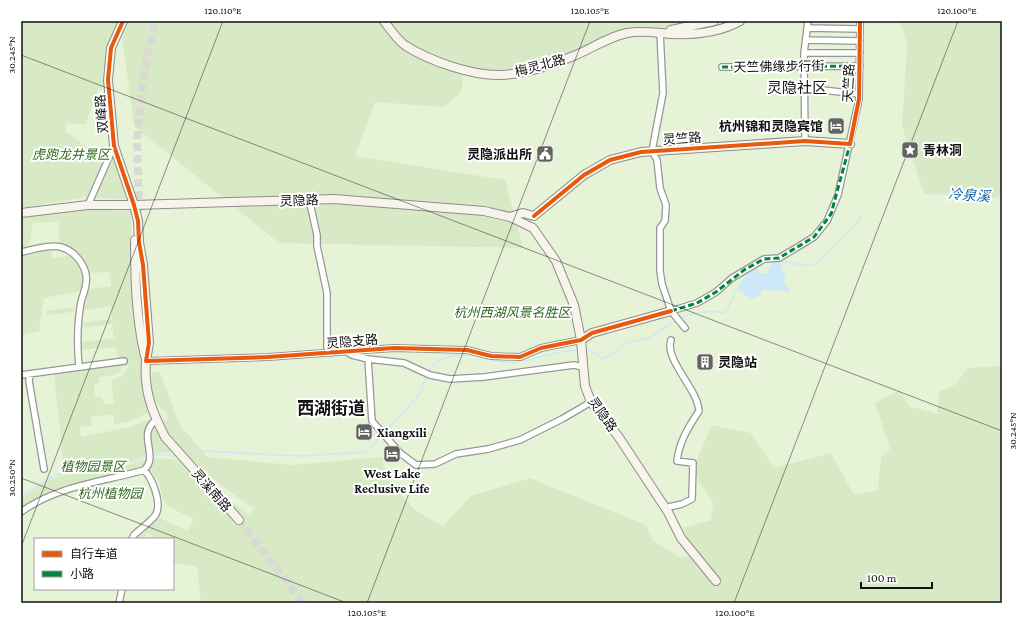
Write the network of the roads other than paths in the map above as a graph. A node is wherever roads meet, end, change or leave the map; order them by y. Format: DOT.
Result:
graph roads {
  1 [pos="123,21"];
  2 [pos="384,21"];
  3 [pos="714,21"];
  4 [pos="740,21"];
  5 [pos="808,21"];
  6 [pos="860,21"];
  7 [pos="808,28"];
  8 [pos="860,29"];
  9 [pos="660,32"];
  10 [pos="806,40"];
  11 [pos="860,41"];
  12 [pos="804,53"];
  13 [pos="860,53"];
  14 [pos="804,65"];
  15 [pos="860,66"];
  16 [pos="722,67"];
  17 [pos="804,88"];
  18 [pos="859,94"];
  19 [pos="805,141"];
  20 [pos="850,144"];
  21 [pos="114,146"];
  22 [pos="652,151"];
  23 [pos="309,199"];
  24 [pos="88,205"];
  25 [pos="134,205"];
  26 [pos="21,213"];
  27 [pos="534,216"];
  28 [pos="510,217"];
  29 [pos="533,228"];
  30 [pos="21,252"];
  31 [pos="141,280"];
  32 [pos="674,314"];
  33 [pos="685,328"];
  34 [pos="671,340"];
  35 [pos="581,342"];
  36 [pos="346,352"];
  37 [pos="331,353"];
  38 [pos="368,359"];
  39 [pos="124,361"];
  40 [pos="146,361"];
  41 [pos="79,367"];
  42 [pos="583,367"];
  43 [pos="30,374"];
  44 [pos="21,375"];
  45 [pos="591,402"];
  46 [pos="156,420"];
  47 [pos="44,469"];
  48 [pos="144,470"];
  49 [pos="21,512"];
  50 [pos="668,512"];
  51 [pos="239,520"];
  52 [pos="132,538"];
  53 [pos="716,581"];
  54 [pos="122,590"];
  55 [pos="119,603"];
  1 -- 21 [label="street, 双峰路"];
  2 -- 9 [label="street, 梅灵北路"];
  3 -- 9 [label="street, 梅灵北路"];
  4 -- 9 [label="street, 梅灵北路"];
  5 -- 7 [label="street"];
  6 -- 8 [label="street, 天竺路"];
  7 -- 8 [label="street"];
  7 -- 10 [label="street"];
  8 -- 11 [label="street, 天竺路"];
  9 -- 22 [label="street"];
  10 -- 11 [label="street"];
  10 -- 12 [label="street"];
  11 -- 13 [label="street, 天竺路"];
  12 -- 13 [label="street"];
  12 -- 14 [label="street"];
  13 -- 15 [label="street, 天竺路"];
  14 -- 15 [label="street, 天竺佛缘步行街"];
  14 -- 16 [label="street, 天竺佛缘步行街"];
  14 -- 17 [label="street"];
  15 -- 18 [label="street, 天竺路"];
  17 -- 18 [label="street"];
  17 -- 19 [label="street"];
  18 -- 20 [label="street, 天竺路"];
  19 -- 20 [label="street, 灵竺路"];
  19 -- 22 [label="street, 灵竺路"];
  20 -- 32 [label="street, 天竺路"];
  21 -- 24 [label="street"];
  21 -- 25 [label="street, 双峰路"];
  22 -- 27 [label="street, 灵竺路"];
  22 -- 32 [label="street"];
  23 -- 25 [label="street, 灵隐路"];
  23 -- 28 [label="street, 灵隐路"];
  23 -- 37 [label="street"];
  24 -- 25 [label="street, 灵隐路"];
  24 -- 26 [label="street, 灵隐路"];
  25 -- 40 [label="street, 双峰路"];
  27 -- 28 [label="street"];
  27 -- 29 [label="street"];
  28 -- 29 [label="street"];
  29 -- 35 [label="street, 灵隐路"];
  30 -- 41 [label="street"];
  31 -- 40 [label="street"];
  32 -- 33 [label="street"];
  32 -- 35 [label="street"];
  34 -- 50 [label="street"];
  35 -- 36 [label="street, 灵隐支路"];
  35 -- 42 [label="street, 灵隐路"];
  36 -- 37 [label="street, 灵隐支路"];
  36 -- 38 [label="street"];
  37 -- 40 [label="street, 灵隐支路"];
  38 -- 42 [label="street"];
  38 -- 45 [label="street"];
  39 -- 41 [label="street"];
  40 -- 46 [label="street"];
  41 -- 43 [label="street"];
  42 -- 45 [label="street, 灵隐路"];
  43 -- 44 [label="street"];
  43 -- 47 [label="street"];
  45 -- 50 [label="street, 灵隐路"];
  46 -- 48 [label="street"];
  46 -- 51 [label="street, 灵溪南路"];
  48 -- 49 [label="street"];
  48 -- 52 [label="street"];
  50 -- 53 [label="street, 灵隐路"];
  54 -- 55 [label="street"];
}
